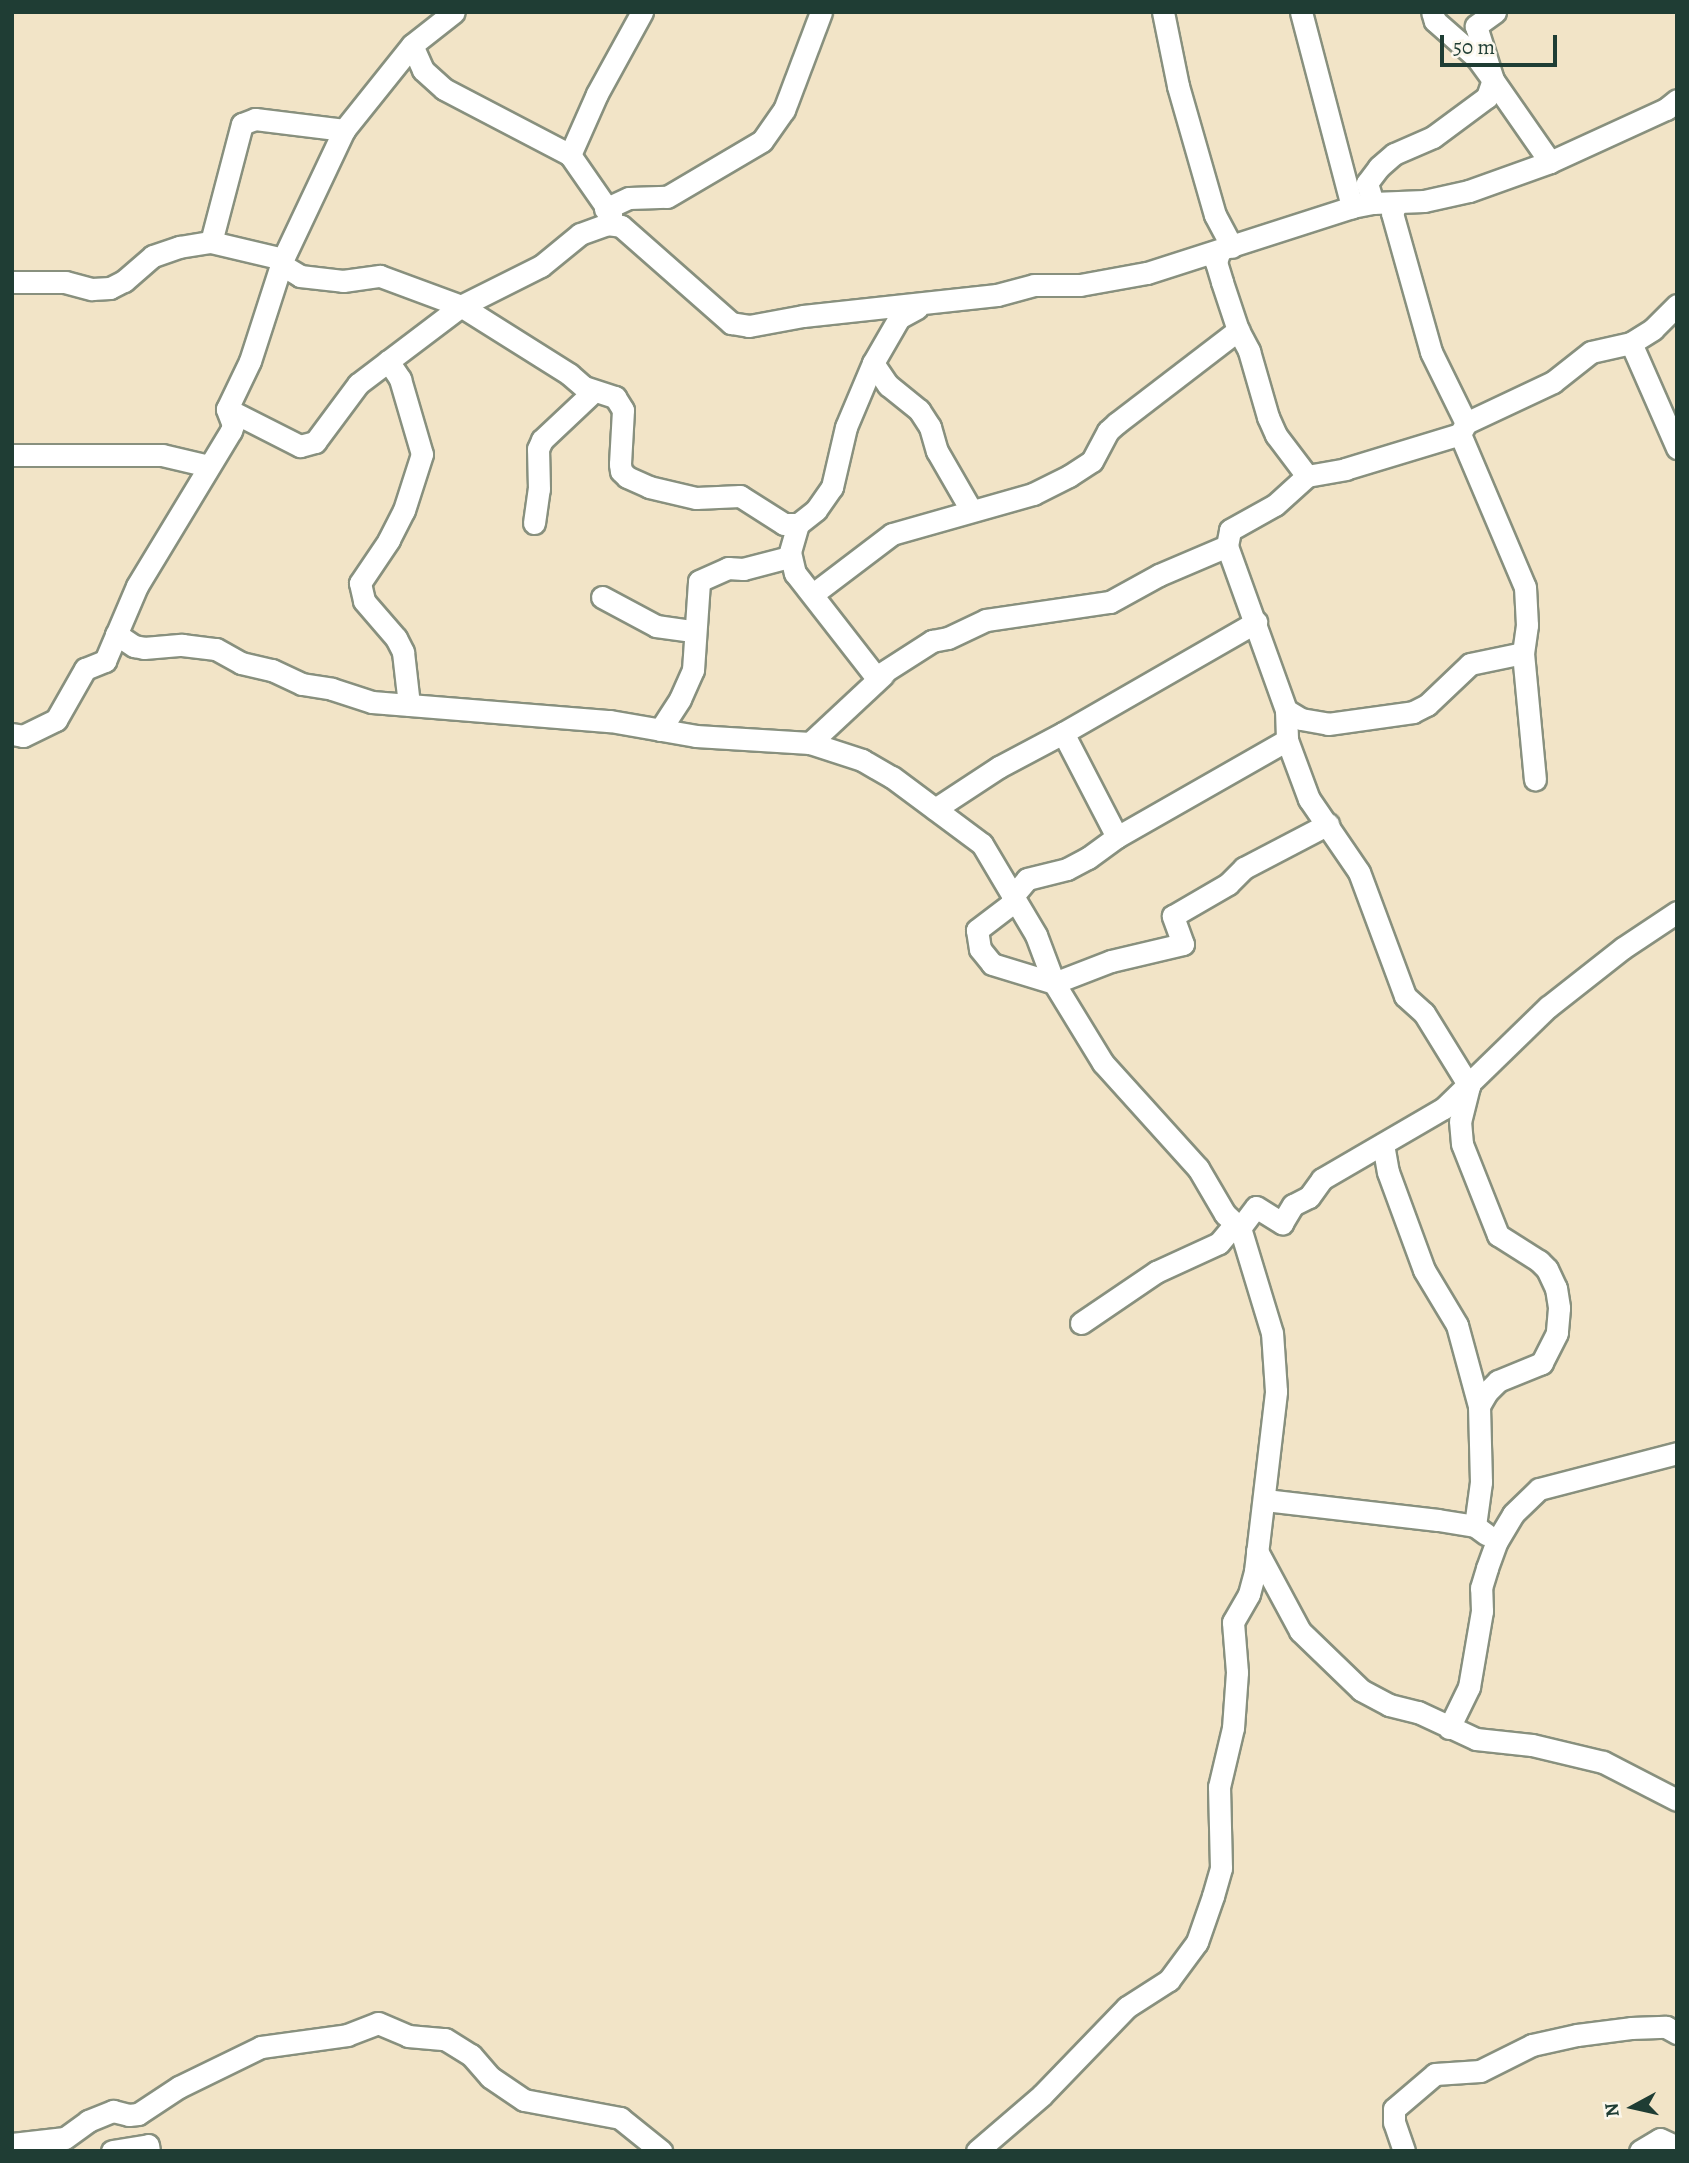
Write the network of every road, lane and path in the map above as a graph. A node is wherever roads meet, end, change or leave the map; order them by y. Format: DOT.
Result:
graph roads {
  1 [pos="454,12"];
  2 [pos="642,12"];
  3 [pos="821,12"];
  4 [pos="1163,12"];
  5 [pos="1301,12"];
  6 [pos="1432,12"];
  7 [pos="1495,12"];
  8 [pos="427,22"];
  9 [pos="412,45"];
  10 [pos="1493,80"];
  11 [pos="1677,100"];
  12 [pos="344,130"];
  13 [pos="570,155"];
  14 [pos="1550,162"];
  15 [pos="1397,203"];
  16 [pos="1362,205"];
  17 [pos="606,217"];
  18 [pos="211,243"];
  19 [pos="1226,248"];
  20 [pos="283,262"];
  21 [pos="12,282"];
  22 [pos="928,302"];
  23 [pos="1677,305"];
  24 [pos="461,306"];
  25 [pos="1238,330"];
  26 [pos="1631,344"];
  27 [pos="388,361"];
  28 [pos="873,363"];
  29 [pos="594,391"];
  30 [pos="227,409"];
  31 [pos="1463,429"];
  32 [pos="1677,448"];
  33 [pos="12,455"];
  34 [pos="209,466"];
  35 [pos="1307,476"];
  36 [pos="971,510"];
  37 [pos="534,523"];
  38 [pos="798,524"];
  39 [pos="1227,546"];
  40 [pos="789,557"];
  41 [pos="813,594"];
  42 [pos="602,597"];
  43 [pos="1256,622"];
  44 [pos="693,631"];
  45 [pos="116,634"];
  46 [pos="1523,653"];
  47 [pos="883,675"];
  48 [pos="409,705"];
  49 [pos="1286,710"];
  50 [pos="660,730"];
  51 [pos="1063,733"];
  52 [pos="12,734"];
  53 [pos="1287,740"];
  54 [pos="810,743"];
  55 [pos="1535,779"];
  56 [pos="934,809"];
  57 [pos="1328,824"];
  58 [pos="1117,837"];
  59 [pos="1014,899"];
  60 [pos="1677,912"];
  61 [pos="1054,983"];
  62 [pos="1469,1086"];
  63 [pos="1383,1144"];
  64 [pos="1237,1226"];
  65 [pos="1081,1323"];
  66 [pos="1479,1406"];
  67 [pos="1677,1453"];
  68 [pos="1265,1500"];
  69 [pos="1475,1526"];
  70 [pos="1497,1541"];
  71 [pos="1257,1551"];
  72 [pos="1449,1728"];
  73 [pos="1677,1800"];
  74 [pos="1677,2033"];
  75 [pos="12,2144"];
  76 [pos="1677,2147"];
  77 [pos="112,2151"];
  78 [pos="149,2151"];
  79 [pos="661,2151"];
  80 [pos="977,2151"];
  81 [pos="1404,2151"];
  82 [pos="1640,2151"];
  1 -- 8 [label="street"];
  2 -- 13 [label="street"];
  3 -- 17 [label="street"];
  4 -- 19 [label="street"];
  5 -- 16 [label="street"];
  6 -- 10 [label="street"];
  7 -- 10 [label="street"];
  8 -- 9 [label="street"];
  9 -- 12 [label="street"];
  9 -- 13 [label="street"];
  10 -- 14 [label="street"];
  10 -- 16 [label="street"];
  11 -- 14 [label="street"];
  12 -- 18 [label="street"];
  12 -- 20 [label="street"];
  13 -- 17 [label="street"];
  14 -- 15 [label="street"];
  15 -- 16 [label="street"];
  15 -- 31 [label="street"];
  16 -- 19 [label="street"];
  17 -- 22 [label="street"];
  17 -- 24 [label="street"];
  18 -- 20 [label="street"];
  18 -- 21 [label="street"];
  19 -- 22 [label="street"];
  19 -- 25 [label="street"];
  20 -- 24 [label="street"];
  20 -- 30 [label="street"];
  22 -- 28 [label="street"];
  23 -- 26 [label="street"];
  24 -- 27 [label="street"];
  24 -- 29 [label="street"];
  25 -- 35 [label="street"];
  25 -- 36 [label="street"];
  26 -- 31 [label="street"];
  26 -- 32 [label="street"];
  27 -- 30 [label="street"];
  27 -- 48 [label="street"];
  28 -- 36 [label="street"];
  28 -- 38 [label="street"];
  29 -- 37 [label="street"];
  29 -- 38 [label="street"];
  30 -- 34 [label="street"];
  31 -- 35 [label="street"];
  31 -- 46 [label="street"];
  33 -- 34 [label="street"];
  34 -- 45 [label="street"];
  35 -- 39 [label="street"];
  36 -- 41 [label="street"];
  38 -- 40 [label="street"];
  39 -- 43 [label="street"];
  39 -- 47 [label="street"];
  40 -- 41 [label="street"];
  40 -- 44 [label="street"];
  41 -- 47 [label="street"];
  42 -- 44 [label="street"];
  43 -- 49 [label="street"];
  43 -- 51 [label="street"];
  44 -- 50 [label="street"];
  45 -- 48 [label="street"];
  45 -- 52 [label="street"];
  46 -- 49 [label="street"];
  46 -- 55 [label="street"];
  47 -- 54 [label="street"];
  48 -- 50 [label="street"];
  49 -- 53 [label="street"];
  50 -- 54 [label="street"];
  51 -- 56 [label="street"];
  51 -- 58 [label="street"];
  53 -- 57 [label="street"];
  53 -- 58 [label="street"];
  54 -- 56 [label="street"];
  56 -- 59 [label="street"];
  57 -- 61 [label="street"];
  57 -- 62 [label="street"];
  58 -- 59 [label="street"];
  59 -- 61 [label="street"];
  59 -- 61 [label="street"];
  60 -- 62 [label="street"];
  61 -- 64 [label="street"];
  62 -- 63 [label="street"];
  62 -- 66 [label="street"];
  63 -- 64 [label="street"];
  63 -- 66 [label="street"];
  64 -- 65 [label="street"];
  64 -- 68 [label="street"];
  66 -- 69 [label="street"];
  67 -- 70 [label="street"];
  68 -- 69 [label="street"];
  68 -- 71 [label="street"];
  69 -- 70 [label="street"];
  70 -- 72 [label="street"];
  71 -- 72 [label="street"];
  71 -- 80 [label="street"];
  72 -- 73 [label="street"];
  74 -- 81 [label="street"];
  75 -- 79 [label="street"];
  76 -- 82 [label="street"];
  77 -- 78 [label="street"];
}
